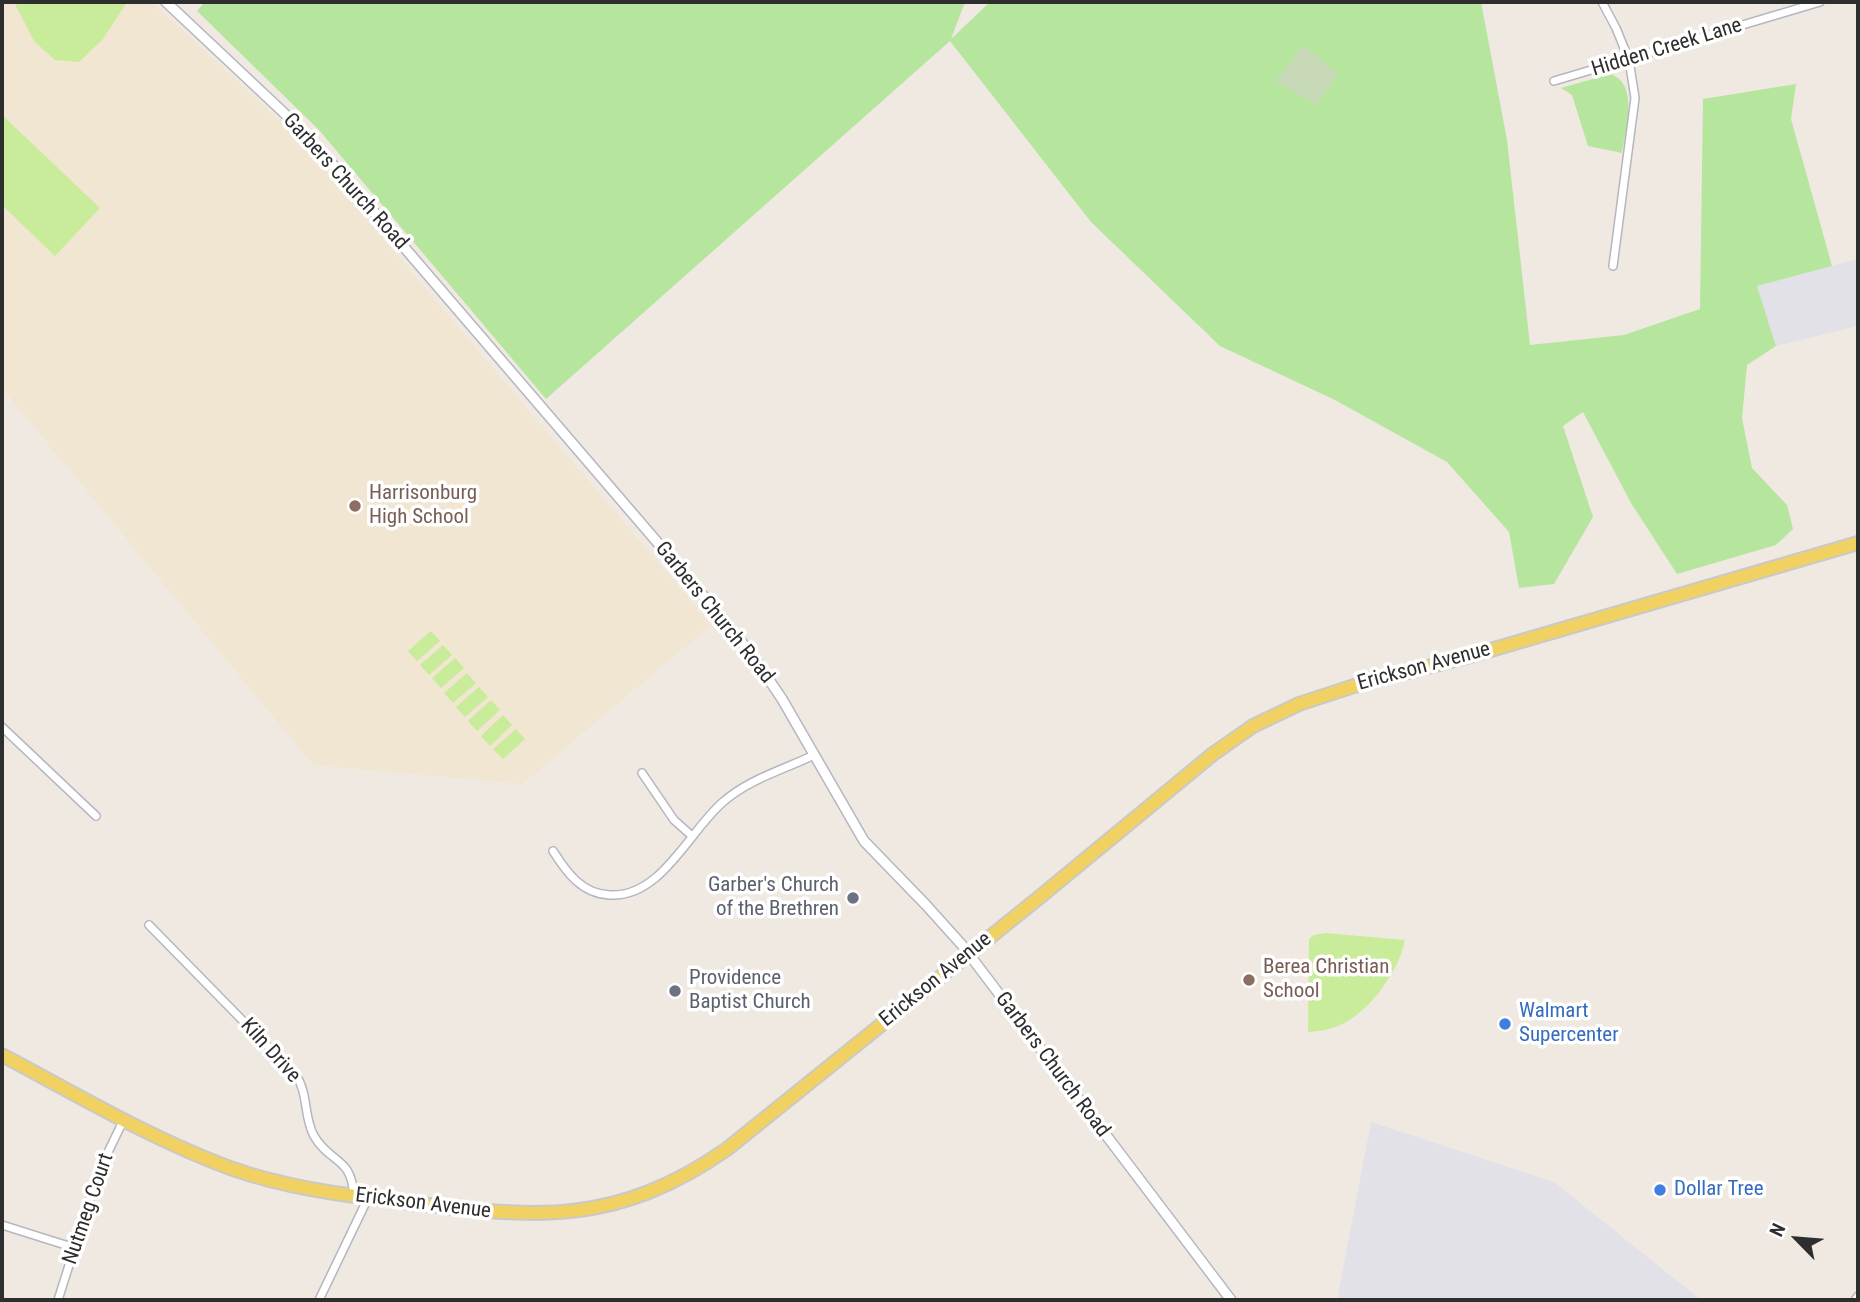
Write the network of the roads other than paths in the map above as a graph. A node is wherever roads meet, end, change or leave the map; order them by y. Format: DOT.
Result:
graph roads {
  1 [pos="166,2"];
  2 [pos="1602,2"];
  3 [pos="1820,2"];
  4 [pos="1629,60"];
  5 [pos="1554,81"];
  6 [pos="1613,266"];
  7 [pos="1858,543"];
  8 [pos="2,727"];
  9 [pos="814,755"];
  10 [pos="642,773"];
  11 [pos="96,816"];
  12 [pos="692,836"];
  13 [pos="553,851"];
  14 [pos="149,925"];
  15 [pos="969,954"];
  16 [pos="2,1055"];
  17 [pos="124,1119"];
  18 [pos="354,1197"];
  19 [pos="368,1198"];
  20 [pos="2,1225"];
  21 [pos="75,1248"];
  22 [pos="1858,1296"];
  23 [pos="58,1300"];
  24 [pos="319,1300"];
  25 [pos="1231,1300"];
  26 [pos="1855,1300"];
  1 -- 9 [label="street, Garbers Church Road"];
  2 -- 4 [label="street"];
  3 -- 4 [label="street, Hidden Creek Lane"];
  4 -- 5 [label="street, Hidden Creek Lane"];
  4 -- 6 [label="street"];
  7 -- 15 [label="main road, Erickson Avenue"];
  8 -- 11 [label="street"];
  9 -- 12 [label="street"];
  9 -- 15 [label="street, Garbers Church Road"];
  10 -- 12 [label="street"];
  12 -- 13 [label="street"];
  14 -- 18 [label="street, Kiln Drive"];
  15 -- 19 [label="main road, Erickson Avenue"];
  15 -- 25 [label="street, Garbers Church Road"];
  16 -- 17 [label="main road, Erickson Avenue"];
  17 -- 18 [label="main road, Erickson Avenue"];
  17 -- 21 [label="street, Nutmeg Court"];
  18 -- 19 [label="main road, Erickson Avenue"];
  19 -- 24 [label="street"];
  20 -- 21 [label="street"];
  21 -- 23 [label="street, Nutmeg Court"];
  22 -- 26 [label="street"];
}
